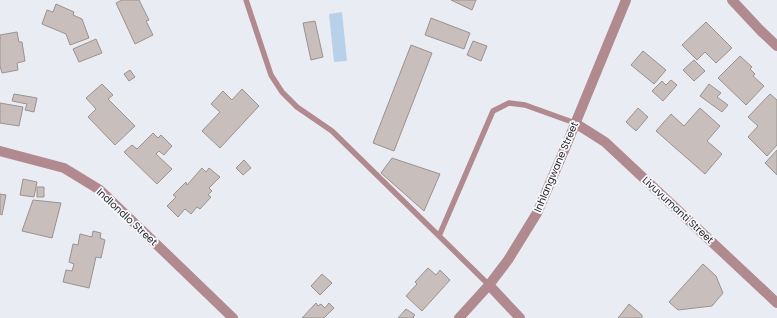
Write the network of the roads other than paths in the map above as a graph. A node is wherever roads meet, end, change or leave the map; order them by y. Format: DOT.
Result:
graph roads {
  1 [pos="246,0"];
  2 [pos="626,0"];
  3 [pos="732,0"];
  4 [pos="777,46"];
  5 [pos="575,123"];
  6 [pos="0,151"];
  7 [pos="439,236"];
  8 [pos="489,285"];
  9 [pos="777,303"];
  10 [pos="233,318"];
  11 [pos="459,318"];
  12 [pos="520,318"];
  1 -- 7 [label="lane"];
  2 -- 5 [label="street, Inhlangwane Street"];
  3 -- 4 [label="street"];
  5 -- 7 [label="lane"];
  5 -- 8 [label="street, Inhlangwane Street"];
  5 -- 9 [label="street, Livuvumanti Street"];
  6 -- 10 [label="street, Indlondlo Street"];
  7 -- 8 [label="lane"];
  8 -- 11 [label="street, Inhlangwane Street"];
  8 -- 12 [label="street"];
}
